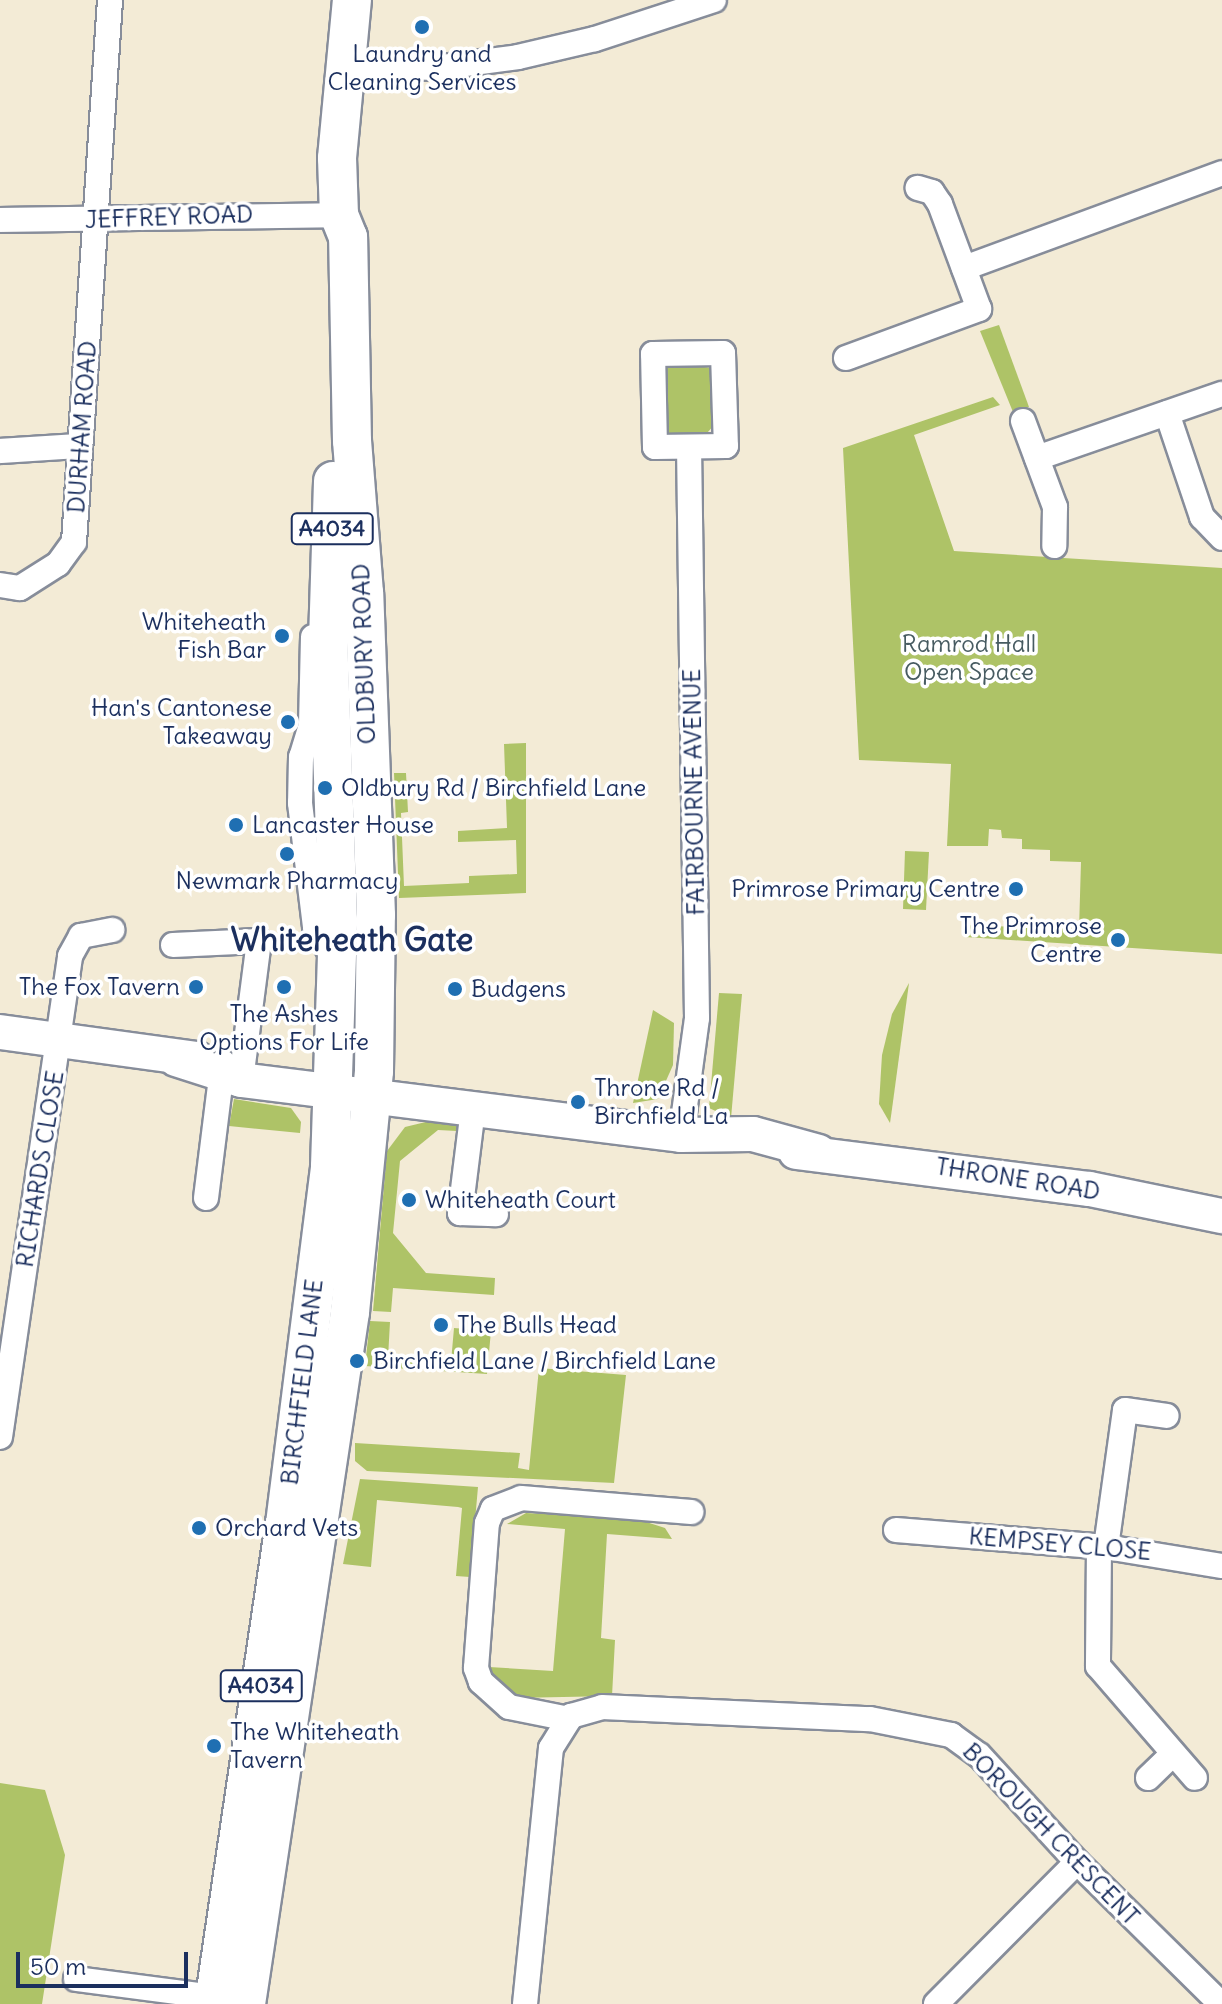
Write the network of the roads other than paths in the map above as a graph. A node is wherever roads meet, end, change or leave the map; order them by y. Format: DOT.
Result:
graph roads {
  1 [pos="110,0"];
  2 [pos="352,0"];
  3 [pos="714,0"];
  4 [pos="345,65"];
  5 [pos="1222,173"];
  6 [pos="918,188"];
  7 [pos="339,215"];
  8 [pos="0,220"];
  9 [pos="97,220"];
  10 [pos="964,268"];
  11 [pos="846,358"];
  12 [pos="1222,394"];
  13 [pos="1167,413"];
  14 [pos="1023,421"];
  15 [pos="78,446"];
  16 [pos="689,448"];
  17 [pos="0,451"];
  18 [pos="1037,458"];
  19 [pos="1222,538"];
  20 [pos="1054,546"];
  21 [pos="0,585"];
  22 [pos="112,930"];
  23 [pos="173,945"];
  24 [pos="0,1032"];
  25 [pos="59,1042"];
  26 [pos="232,1070"];
  27 [pos="332,1079"];
  28 [pos="373,1083"];
  29 [pos="481,1105"];
  30 [pos="687,1135"];
  31 [pos="206,1198"];
  32 [pos="496,1214"];
  33 [pos="1220,1214"];
  34 [pos="1167,1416"];
  35 [pos="0,1437"];
  36 [pos="691,1512"];
  37 [pos="896,1530"];
  38 [pos="1103,1546"];
  39 [pos="1222,1566"];
  40 [pos="569,1719"];
  41 [pos="1173,1754"];
  42 [pos="1148,1778"];
  43 [pos="1195,1778"];
  44 [pos="1077,1862"];
  45 [pos="76,1979"];
  46 [pos="225,2002"];
  47 [pos="525,2004"];
  48 [pos="936,2004"];
  49 [pos="1221,2004"];
  1 -- 9 [label="street, DURHAM ROAD"];
  2 -- 4 [label="main road, OLDBURY ROAD / A4034"];
  3 -- 4 [label="street"];
  4 -- 7 [label="main road, OLDBURY ROAD / A4034"];
  5 -- 10 [label="street"];
  6 -- 10 [label="street"];
  7 -- 9 [label="street, JEFFREY ROAD"];
  7 -- 27 [label="main road, OLDBURY ROAD / A4034"];
  7 -- 28 [label="main road, OLDBURY ROAD / A4034"];
  8 -- 9 [label="street, JEFFREY ROAD"];
  9 -- 15 [label="street, DURHAM ROAD"];
  10 -- 11 [label="street"];
  12 -- 13 [label="street"];
  13 -- 18 [label="street"];
  13 -- 19 [label="street"];
  14 -- 18 [label="street"];
  15 -- 17 [label="street"];
  15 -- 21 [label="street, DURHAM ROAD"];
  16 -- 16 [label="street"];
  16 -- 30 [label="street, FAIRBOURNE AVENUE"];
  18 -- 20 [label="street"];
  22 -- 25 [label="street, RICHARDS CLOSE"];
  23 -- 26 [label="street"];
  24 -- 25 [label="street, THRONE ROAD"];
  25 -- 26 [label="street, THRONE ROAD"];
  25 -- 35 [label="street, RICHARDS CLOSE"];
  26 -- 27 [label="street, THRONE ROAD"];
  26 -- 31 [label="street"];
  27 -- 28 [label="street, THRONE ROAD"];
  27 -- 46 [label="main road, BIRCHFIELD LANE / A4034"];
  28 -- 29 [label="street, THRONE ROAD"];
  28 -- 46 [label="main road, BIRCHFIELD LANE / A4034"];
  29 -- 30 [label="street, THRONE ROAD"];
  29 -- 32 [label="street"];
  30 -- 33 [label="street, THRONE ROAD"];
  34 -- 38 [label="street"];
  36 -- 40 [label="street, BOROUGH CRESCENT"];
  37 -- 38 [label="street, KEMPSEY CLOSE"];
  38 -- 39 [label="street, KEMPSEY CLOSE"];
  38 -- 41 [label="street"];
  40 -- 44 [label="street, BOROUGH CRESCENT"];
  40 -- 47 [label="street"];
  41 -- 42 [label="street"];
  41 -- 43 [label="street"];
  44 -- 48 [label="street"];
  44 -- 49 [label="street, BOROUGH CRESCENT"];
  45 -- 46 [label="street"];
}
